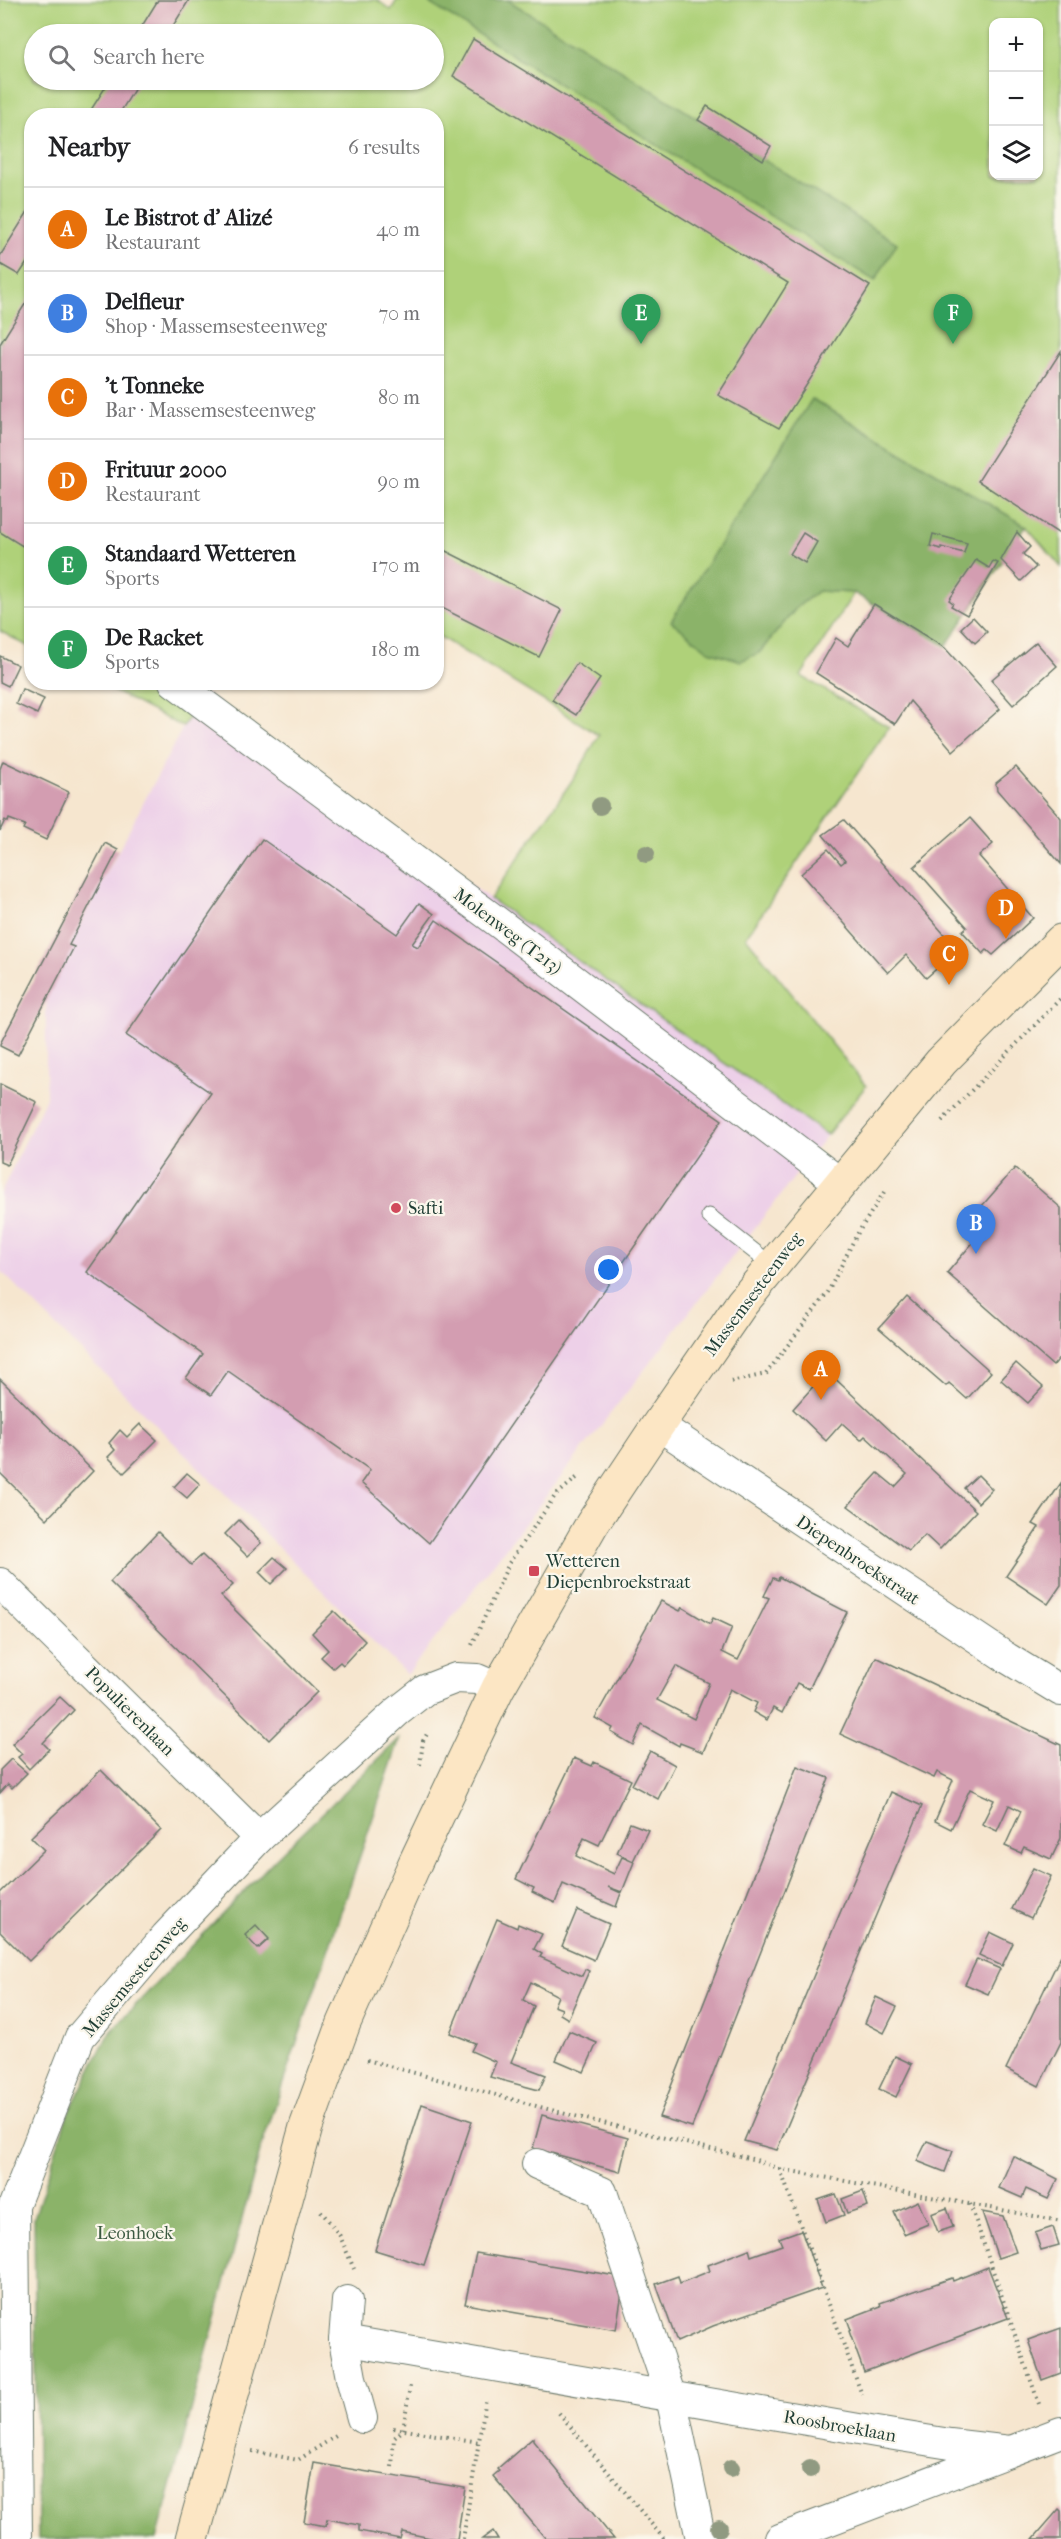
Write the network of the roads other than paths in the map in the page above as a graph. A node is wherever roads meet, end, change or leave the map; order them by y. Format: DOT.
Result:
graph roads {
  1 [pos="185,690"];
  2 [pos="1061,941"];
  3 [pos="840,1183"];
  4 [pos="709,1216"];
  5 [pos="773,1266"];
  6 [pos="658,1425"];
  7 [pos="0,1583"];
  8 [pos="498,1688"];
  9 [pos="1061,1691"];
  10 [pos="260,1838"];
  11 [pos="537,2164"];
  12 [pos="347,2301"];
  13 [pos="344,2340"];
  14 [pos="672,2397"];
  15 [pos="362,2418"];
  16 [pos="1056,2434"];
  17 [pos="1010,2451"];
  18 [pos="17,2539"];
  19 [pos="192,2539"];
  20 [pos="701,2539"];
  21 [pos="780,2539"];
  1 -- 3 [label="street, Molenweg (T213)"];
  2 -- 3 [label="main road, Massemsesteenweg"];
  3 -- 5 [label="main road, Massemsesteenweg"];
  4 -- 5 [label="lane"];
  5 -- 6 [label="main road, Massemsesteenweg"];
  6 -- 8 [label="main road, Massemsesteenweg"];
  6 -- 9 [label="street, Diepenbroekstraat"];
  7 -- 10 [label="street, Populierenlaan"];
  8 -- 10 [label="street, Massemsesteenweg"];
  8 -- 19 [label="main road, Massemsesteenweg"];
  10 -- 18 [label="street, Massemsesteenweg"];
  11 -- 14 [label="street"];
  12 -- 13 [label="street"];
  13 -- 14 [label="street, Roosbroeklaan"];
  13 -- 15 [label="street"];
  14 -- 17 [label="street, Roosbroeklaan"];
  14 -- 20 [label="street"];
  16 -- 17 [label="street, Roosbroeklaan"];
  17 -- 21 [label="street, Roosbroeklaan"];
}
